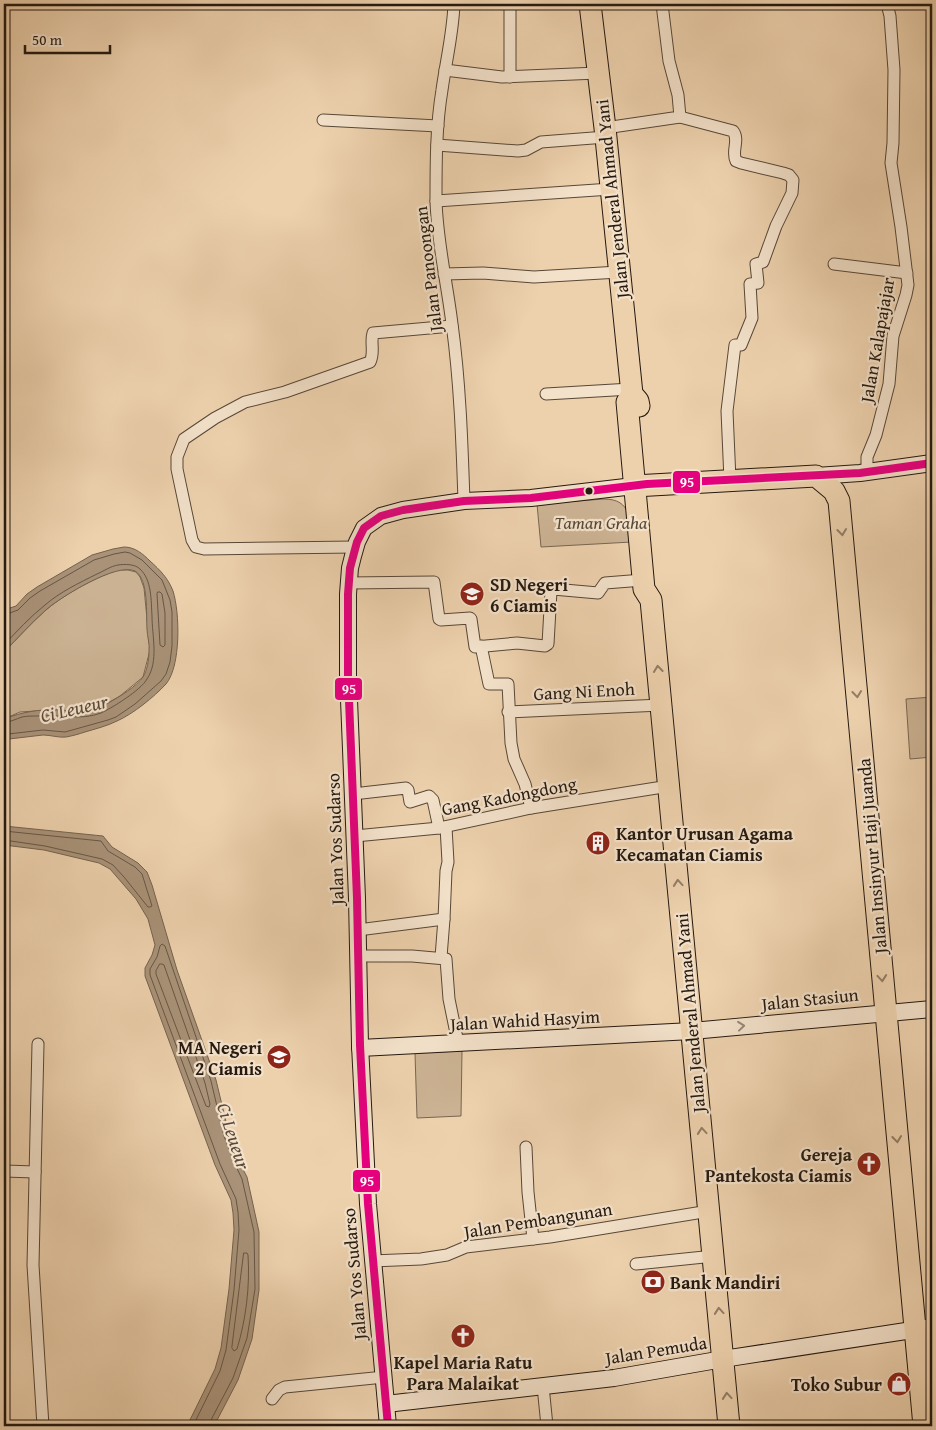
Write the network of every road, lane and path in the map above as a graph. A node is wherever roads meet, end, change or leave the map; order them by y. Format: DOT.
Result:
graph roads {
  1 [pos="454,4"];
  2 [pos="510,4"];
  3 [pos="590,4"];
  4 [pos="662,4"];
  5 [pos="888,4"];
  6 [pos="445,70"];
  7 [pos="598,73"];
  8 [pos="510,77"];
  9 [pos="680,117"];
  10 [pos="323,120"];
  11 [pos="438,126"];
  12 [pos="606,133"];
  13 [pos="437,145"];
  14 [pos="611,189"];
  15 [pos="436,200"];
  16 [pos="834,264"];
  17 [pos="619,272"];
  18 [pos="907,273"];
  19 [pos="444,274"];
  20 [pos="452,326"];
  21 [pos="632,391"];
  22 [pos="546,394"];
  23 [pos="932,463"];
  24 [pos="864,472"];
  25 [pos="816,476"];
  26 [pos="730,480"];
  27 [pos="640,485"];
  28 [pos="464,501"];
  29 [pos="839,501"];
  30 [pos="355,547"];
  31 [pos="348,584"];
  32 [pos="647,590"];
  33 [pos="481,646"];
  34 [pos="661,705"];
  35 [pos="508,712"];
  36 [pos="669,786"];
  37 [pos="353,794"];
  38 [pos="531,808"];
  39 [pos="443,827"];
  40 [pos="355,836"];
  41 [pos="444,919"];
  42 [pos="358,930"];
  43 [pos="358,956"];
  44 [pos="441,957"];
  45 [pos="932,1009"];
  46 [pos="885,1012"];
  47 [pos="692,1031"];
  48 [pos="458,1043"];
  49 [pos="38,1044"];
  50 [pos="360,1048"];
  51 [pos="526,1147"];
  52 [pos="4,1171"];
  53 [pos="35,1172"];
  54 [pos="709,1211"];
  55 [pos="533,1239"];
  56 [pos="714,1256"];
  57 [pos="372,1261"];
  58 [pos="636,1264"];
  59 [pos="924,1328"];
  60 [pos="723,1359"];
  61 [pos="384,1378"];
  62 [pos="543,1386"];
  63 [pos="272,1399"];
  64 [pos="386,1404"];
  65 [pos="43,1426"];
  66 [pos="388,1426"];
  67 [pos="547,1426"];
  68 [pos="729,1426"];
  69 [pos="924,1426"];
  1 -- 6 [label="street, Jalan Panoongan"];
  2 -- 8 [label="street"];
  3 -- 7 [label="highway, Jalan Jenderal Ahmad Yani"];
  4 -- 9 [label="street"];
  5 -- 18 [label="street, Jalan Kalapajajar"];
  6 -- 8 [label="street"];
  6 -- 11 [label="street, Jalan Panoongan"];
  7 -- 8 [label="street"];
  7 -- 12 [label="highway, Jalan Jenderal Ahmad Yani"];
  9 -- 12 [label="street"];
  9 -- 26 [label="street"];
  10 -- 11 [label="street"];
  11 -- 13 [label="street, Jalan Panoongan"];
  12 -- 13 [label="street"];
  12 -- 14 [label="highway, Jalan Jenderal Ahmad Yani"];
  13 -- 15 [label="street, Jalan Panoongan"];
  14 -- 15 [label="street"];
  14 -- 17 [label="highway, Jalan Jenderal Ahmad Yani"];
  15 -- 19 [label="street, Jalan Panoongan"];
  16 -- 18 [label="street"];
  17 -- 19 [label="street"];
  17 -- 21 [label="highway, Jalan Jenderal Ahmad Yani"];
  18 -- 24 [label="street, Jalan Kalapajajar"];
  19 -- 20 [label="street, Jalan Panoongan"];
  20 -- 28 [label="street, Jalan Panoongan"];
  20 -- 30 [label="street"];
  21 -- 22 [label="street"];
  21 -- 27 [label="highway, Jalan Jenderal Ahmad Yani"];
  23 -- 24 [label="main road"];
  24 -- 25 [label="main road"];
  24 -- 29 [label="main road"];
  25 -- 26 [label="highway"];
  25 -- 29 [label="highway"];
  26 -- 27 [label="highway"];
  27 -- 28 [label="main road, Jalan Yos Sudarso"];
  27 -- 32 [label="highway, Jalan Jenderal Ahmad Yani"];
  28 -- 30 [label="main road, Jalan Yos Sudarso"];
  29 -- 46 [label="highway, Jalan Insinyur Haji Juanda, one-way"];
  30 -- 31 [label="main road, Jalan Yos Sudarso"];
  31 -- 33 [label="street"];
  31 -- 37 [label="main road, Jalan Yos Sudarso"];
  32 -- 33 [label="street"];
  34 -- 32 [label="highway, Jalan Jenderal Ahmad Yani, one-way"];
  33 -- 35 [label="street"];
  34 -- 35 [label="street, Gang Ni Enoh"];
  34 -- 36 [label="highway, Jalan Jenderal Ahmad Yani"];
  35 -- 38 [label="street"];
  36 -- 38 [label="street, Gang Kadongdong"];
  47 -- 36 [label="highway, Jalan Jenderal Ahmad Yani, one-way"];
  37 -- 39 [label="street"];
  37 -- 40 [label="main road, Jalan Yos Sudarso"];
  38 -- 39 [label="street, Gang Kadongdong"];
  39 -- 40 [label="street, Gang Kadongdong"];
  39 -- 41 [label="street"];
  40 -- 42 [label="main road, Jalan Yos Sudarso"];
  41 -- 42 [label="street"];
  41 -- 44 [label="street"];
  42 -- 43 [label="main road, Jalan Yos Sudarso"];
  43 -- 44 [label="street"];
  43 -- 50 [label="main road, Jalan Yos Sudarso"];
  44 -- 48 [label="street"];
  45 -- 46 [label="main road, Jalan Stasiun"];
  47 -- 46 [label="main road, Jalan Stasiun, one-way"];
  46 -- 59 [label="highway, Jalan Insinyur Haji Juanda, one-way"];
  47 -- 48 [label="main road, Jalan Wahid Hasyim"];
  54 -- 47 [label="highway, Jalan Jenderal Ahmad Yani, one-way"];
  48 -- 50 [label="main road, Jalan Wahid Hasyim"];
  49 -- 53 [label="street"];
  50 -- 57 [label="main road, Jalan Yos Sudarso"];
  51 -- 55 [label="street"];
  52 -- 53 [label="street"];
  53 -- 65 [label="street"];
  54 -- 55 [label="street, Jalan Pembangunan"];
  54 -- 56 [label="highway, Jalan Jenderal Ahmad Yani"];
  55 -- 57 [label="street, Jalan Pembangunan"];
  56 -- 58 [label="street"];
  60 -- 56 [label="highway, Jalan Jenderal Ahmad Yani, one-way"];
  57 -- 61 [label="main road, Jalan Yos Sudarso"];
  59 -- 60 [label="main road, Jalan Pemuda"];
  59 -- 69 [label="highway, Jalan Insinyur Haji Juanda"];
  60 -- 62 [label="main road, Jalan Pemuda"];
  68 -- 60 [label="highway, Jalan Jenderal Ahmad Yani, one-way"];
  61 -- 63 [label="street"];
  61 -- 64 [label="main road, Jalan Yos Sudarso"];
  62 -- 64 [label="main road, Jalan Pemuda"];
  62 -- 67 [label="street"];
  64 -- 66 [label="main road, Jalan Yos Sudarso"];
}
